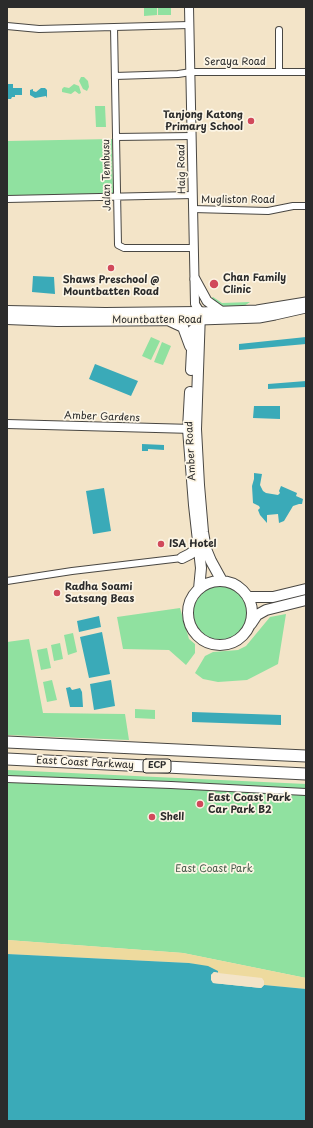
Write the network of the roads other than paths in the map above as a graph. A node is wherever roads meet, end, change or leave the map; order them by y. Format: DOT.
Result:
graph roads {
  1 [pos="189,7"];
  2 [pos="189,25"];
  3 [pos="7,26"];
  4 [pos="114,27"];
  5 [pos="279,30"];
  6 [pos="191,72"];
  7 [pos="279,72"];
  8 [pos="306,72"];
  9 [pos="115,76"];
  10 [pos="192,136"];
  11 [pos="116,137"];
  12 [pos="193,195"];
  13 [pos="118,197"];
  14 [pos="7,199"];
  15 [pos="306,206"];
  16 [pos="193,209"];
  17 [pos="194,248"];
  18 [pos="195,279"];
  19 [pos="306,302"];
  20 [pos="306,308"];
  21 [pos="7,311"];
  22 [pos="221,311"];
  23 [pos="197,314"];
  24 [pos="7,319"];
  25 [pos="168,320"];
  26 [pos="191,349"];
  27 [pos="7,424"];
  28 [pos="192,429"];
  29 [pos="198,541"];
  30 [pos="182,558"];
  31 [pos="200,565"];
  32 [pos="7,581"];
  33 [pos="222,581"];
  34 [pos="199,589"];
  35 [pos="306,589"];
  36 [pos="248,597"];
  37 [pos="306,600"];
  38 [pos="249,628"];
  39 [pos="7,741"];
  40 [pos="306,756"];
  41 [pos="7,759"];
  42 [pos="306,774"];
  43 [pos="7,779"];
  44 [pos="306,792"];
  1 -- 2 [label="street, Haig Road"];
  2 -- 4 [label="street"];
  2 -- 6 [label="street, Haig Road"];
  3 -- 4 [label="street"];
  4 -- 9 [label="street, Jalan Tembusu"];
  5 -- 7 [label="street, Seraya Road"];
  6 -- 7 [label="street, Seraya Road"];
  6 -- 9 [label="street, Seraya Road"];
  6 -- 10 [label="street, Haig Road"];
  7 -- 8 [label="street, Seraya Road"];
  9 -- 11 [label="street, Jalan Tembusu"];
  10 -- 11 [label="street"];
  10 -- 12 [label="street, Haig Road"];
  11 -- 13 [label="street, Jalan Tembusu"];
  12 -- 13 [label="street"];
  12 -- 16 [label="street, Haig Road"];
  13 -- 14 [label="street"];
  13 -- 17 [label="street, Jalan Tembusu"];
  15 -- 16 [label="street, Mugliston Road"];
  16 -- 17 [label="street, Haig Road"];
  17 -- 18 [label="street, Haig Road"];
  18 -- 22 [label="main road"];
  18 -- 23 [label="street, Haig Road"];
  19 -- 22 [label="main road, Mountbatten Road"];
  20 -- 23 [label="main road, Mountbatten Road"];
  21 -- 23 [label="main road, Mountbatten Road"];
  22 -- 23 [label="main road, Mountbatten Road"];
  23 -- 25 [label="main road, Mountbatten Road"];
  23 -- 26 [label="main road, Amber Road"];
  23 -- 28 [label="main road, Amber Road"];
  24 -- 25 [label="main road, Mountbatten Road"];
  25 -- 26 [label="main road"];
  26 -- 28 [label="main road, Amber Road"];
  27 -- 28 [label="street, Amber Gardens"];
  28 -- 29 [label="main road, Amber Road"];
  28 -- 33 [label="main road, Amber Road"];
  29 -- 30 [label="main road"];
  29 -- 31 [label="main road, Amber Road"];
  30 -- 31 [label="main road"];
  30 -- 32 [label="street"];
  31 -- 34 [label="main road, Amber Road"];
  33 -- 34 [label="main road"];
  33 -- 36 [label="main road"];
  34 -- 38 [label="main road, Amber Road"];
  35 -- 36 [label="main road"];
  36 -- 38 [label="main road"];
  37 -- 38 [label="main road, Amber Road"];
  39 -- 40 [label="highway, East Coast Parkway / ECP"];
  41 -- 42 [label="highway, East Coast Parkway / ECP"];
  43 -- 44 [label="street"];
}
